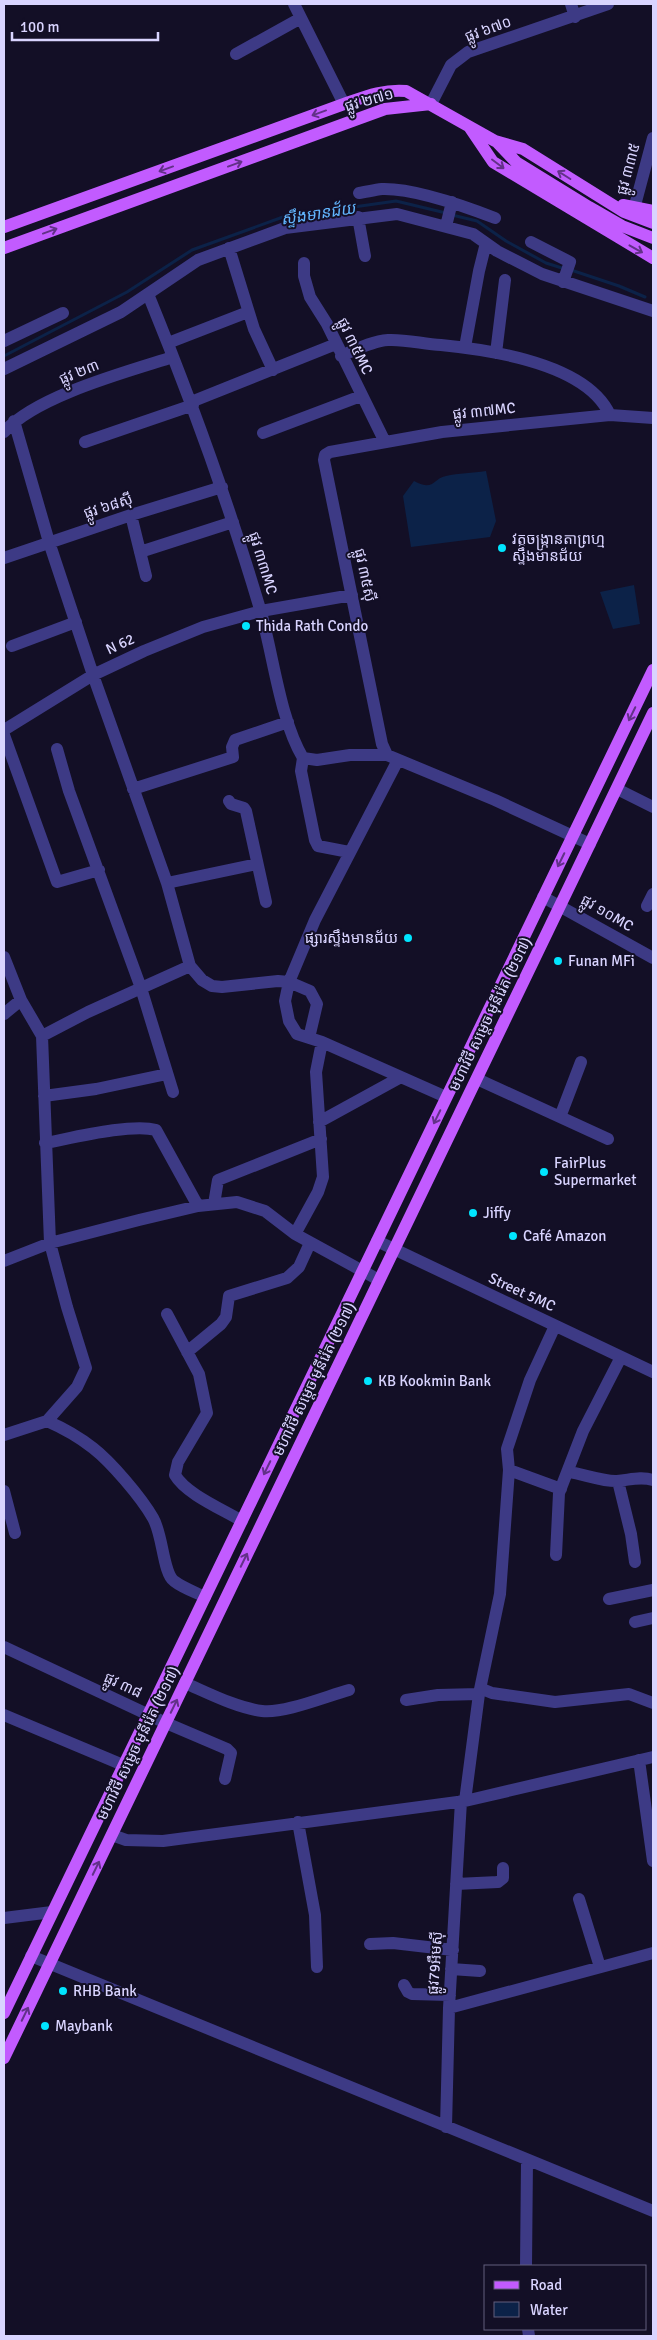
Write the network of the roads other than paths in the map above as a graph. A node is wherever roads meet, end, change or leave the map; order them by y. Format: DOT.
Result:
graph roads {
  1 [pos="294,4"];
  2 [pos="571,4"];
  3 [pos="608,4"];
  4 [pos="575,17"];
  5 [pos="301,18"];
  6 [pos="236,54"];
  7 [pos="344,104"];
  8 [pos="431,104"];
  9 [pos="469,126"];
  10 [pos="653,138"];
  11 [pos="495,141"];
  12 [pos="359,193"];
  13 [pos="606,201"];
  14 [pos="634,209"];
  15 [pos="653,211"];
  16 [pos="449,214"];
  17 [pos="358,217"];
  18 [pos="495,218"];
  19 [pos="653,223"];
  20 [pos="4,227"];
  21 [pos="653,238"];
  22 [pos="531,242"];
  23 [pos="486,244"];
  24 [pos="4,248"];
  25 [pos="229,248"];
  26 [pos="364,256"];
  27 [pos="653,258"];
  28 [pos="304,263"];
  29 [pos="565,275"];
  30 [pos="506,280"];
  31 [pos="148,294"];
  32 [pos="653,311"];
  33 [pos="248,312"];
  34 [pos="63,313"];
  35 [pos="4,341"];
  36 [pos="168,343"];
  37 [pos="336,344"];
  38 [pos="465,347"];
  39 [pos="496,353"];
  40 [pos="341,356"];
  41 [pos="173,357"];
  42 [pos="4,369"];
  43 [pos="273,370"];
  44 [pos="361,396"];
  45 [pos="192,403"];
  46 [pos="610,415"];
  47 [pos="653,418"];
  48 [pos="14,420"];
  49 [pos="4,432"];
  50 [pos="264,433"];
  51 [pos="85,442"];
  52 [pos="385,442"];
  53 [pos="324,460"];
  54 [pos="222,487"];
  55 [pos="131,515"];
  56 [pos="233,522"];
  57 [pos="49,542"];
  58 [pos="140,552"];
  59 [pos="4,558"];
  60 [pos="146,576"];
  61 [pos="352,595"];
  62 [pos="261,611"];
  63 [pos="76,622"];
  64 [pos="12,646"];
  65 [pos="653,670"];
  66 [pos="93,675"];
  67 [pos="653,713"];
  68 [pos="288,722"];
  69 [pos="4,730"];
  70 [pos="57,749"];
  71 [pos="392,757"];
  72 [pos="303,758"];
  73 [pos="133,789"];
  74 [pos="617,789"];
  75 [pos="229,801"];
  76 [pos="653,808"];
  77 [pos="573,836"];
  78 [pos="590,844"];
  79 [pos="349,852"];
  80 [pos="257,864"];
  81 [pos="99,870"];
  82 [pos="167,883"];
  83 [pos="653,894"];
  84 [pos="544,897"];
  85 [pos="266,902"];
  86 [pos="561,905"];
  87 [pos="646,906"];
  88 [pos="4,957"];
  89 [pos="653,958"];
  90 [pos="190,966"];
  91 [pos="289,982"];
  92 [pos="141,988"];
  93 [pos="21,1000"];
  94 [pos="4,1014"];
  95 [pos="42,1036"];
  96 [pos="310,1038"];
  97 [pos="322,1042"];
  98 [pos="581,1062"];
  99 [pos="167,1074"];
  100 [pos="401,1076"];
  101 [pos="477,1079"];
  102 [pos="173,1092"];
  103 [pos="44,1096"];
  104 [pos="446,1097"];
  105 [pos="560,1117"];
  106 [pos="319,1122"];
  107 [pos="321,1139"];
  108 [pos="608,1139"];
  109 [pos="45,1143"];
  110 [pos="214,1204"];
  111 [pos="198,1206"];
  112 [pos="295,1234"];
  113 [pos="377,1241"];
  114 [pos="310,1243"];
  115 [pos="50,1244"];
  116 [pos="394,1250"];
  117 [pos="4,1261"];
  118 [pos="362,1272"];
  119 [pos="379,1280"];
  120 [pos="167,1314"];
  121 [pos="556,1326"];
  122 [pos="187,1352"];
  123 [pos="621,1357"];
  124 [pos="653,1372"];
  125 [pos="47,1421"];
  126 [pos="4,1435"];
  127 [pos="509,1470"];
  128 [pos="570,1472"];
  129 [pos="653,1480"];
  130 [pos="618,1481"];
  131 [pos="561,1489"];
  132 [pos="4,1491"];
  133 [pos="242,1520"];
  134 [pos="16,1533"];
  135 [pos="556,1555"];
  136 [pos="635,1562"];
  137 [pos="653,1590"];
  138 [pos="205,1597"];
  139 [pos="609,1599"];
  140 [pos="653,1618"];
  141 [pos="635,1622"];
  142 [pos="4,1646"];
  143 [pos="185,1683"];
  144 [pos="349,1690"];
  145 [pos="481,1691"];
  146 [pos="406,1700"];
  147 [pos="653,1703"];
  148 [pos="4,1715"];
  149 [pos="148,1715"];
  150 [pos="166,1723"];
  151 [pos="653,1757"];
  152 [pos="639,1760"];
  153 [pos="123,1765"];
  154 [pos="225,1780"];
  155 [pos="463,1801"];
  156 [pos="298,1822"];
  157 [pos="112,1835"];
  158 [pos="652,1845"];
  159 [pos="653,1861"];
  160 [pos="503,1868"];
  161 [pos="456,1884"];
  162 [pos="579,1899"];
  163 [pos="52,1912"];
  164 [pos="4,1918"];
  165 [pos="370,1944"];
  166 [pos="453,1950"];
  167 [pos="653,1953"];
  168 [pos="31,1956"];
  169 [pos="49,1965"];
  170 [pos="317,1967"];
  171 [pos="600,1968"];
  172 [pos="452,1970"];
  173 [pos="480,1972"];
  174 [pos="404,1985"];
  175 [pos="450,1995"];
  176 [pos="449,2008"];
  177 [pos="4,2013"];
  178 [pos="4,2058"];
  179 [pos="446,2127"];
  180 [pos="527,2160"];
  181 [pos="653,2212"];
  182 [pos="526,2265"];
  1 -- 5 [label="street"];
  2 -- 4 [label="street"];
  3 -- 4 [label="street, ផ្លូវ ៦៧០"];
  4 -- 8 [label="street, ផ្លូវ ៦៧០"];
  5 -- 6 [label="street"];
  5 -- 7 [label="street"];
  7 -- 8 [label="main road, ផ្លូវ ២៧១"];
  7 -- 20 [label="main road, ផ្លូវ ២៧១, one-way"];
  8 -- 9 [label="main road"];
  24 -- 8 [label="main road, ផ្លូវ ២៧១, one-way"];
  9 -- 11 [label="main road"];
  9 -- 27 [label="main road, one-way"];
  10 -- 14 [label="street, ផ្លូវ ៣៣៥"];
  13 -- 11 [label="main road, one-way"];
  11 -- 21 [label="main road"];
  12 -- 16 [label="street"];
  13 -- 14 [label="main road"];
  13 -- 19 [label="main road"];
  14 -- 15 [label="main road"];
  16 -- 17 [label="street"];
  16 -- 18 [label="street"];
  16 -- 23 [label="street"];
  17 -- 25 [label="street"];
  17 -- 26 [label="street"];
  22 -- 29 [label="street"];
  23 -- 29 [label="street"];
  23 -- 38 [label="street"];
  25 -- 31 [label="street"];
  25 -- 33 [label="street"];
  28 -- 37 [label="street, ផ្លូវ ៣៥MC"];
  29 -- 32 [label="street"];
  30 -- 39 [label="street"];
  31 -- 36 [label="street, ផ្លូវ ៣៣MC"];
  31 -- 42 [label="street"];
  33 -- 36 [label="street"];
  33 -- 43 [label="street"];
  34 -- 35 [label="street"];
  36 -- 41 [label="street, ផ្លូវ ៣៣MC"];
  37 -- 40 [label="street, ផ្លូវ ៣៥MC"];
  37 -- 43 [label="street"];
  38 -- 39 [label="street"];
  38 -- 40 [label="street"];
  39 -- 46 [label="street"];
  40 -- 44 [label="street, ផ្លូវ ៣៥MC"];
  41 -- 45 [label="street, ផ្លូវ ៣៣MC"];
  41 -- 48 [label="street, ផ្លូវ ២៣"];
  43 -- 45 [label="street"];
  44 -- 50 [label="street"];
  44 -- 52 [label="street, ផ្លូវ ៣៥MC"];
  45 -- 51 [label="street"];
  45 -- 54 [label="street, ផ្លូវ ៣៣MC"];
  46 -- 47 [label="street, ផ្លូវ ៣៧MC"];
  46 -- 52 [label="street, ផ្លូវ ៣៧MC"];
  48 -- 49 [label="street, ផ្លូវ ២៣"];
  48 -- 57 [label="street"];
  52 -- 53 [label="street, ផ្លូវ ៣៧MC"];
  53 -- 61 [label="street, ផ្លូវ ៣៥ស៊ី"];
  54 -- 55 [label="street, ផ្លូវ ៦៨ស៊ី"];
  54 -- 56 [label="street, ផ្លូវ ៣៣MC"];
  55 -- 57 [label="street, ផ្លូវ ៦៨ស៊ី"];
  55 -- 58 [label="street"];
  56 -- 58 [label="street"];
  56 -- 62 [label="street, ផ្លូវ ៣៣MC"];
  57 -- 59 [label="street, ផ្លូវ ៦៨ស៊ី"];
  57 -- 63 [label="street"];
  58 -- 60 [label="street"];
  61 -- 62 [label="street, N 62"];
  61 -- 71 [label="street, ផ្លូវ ៣៥ស៊ី"];
  62 -- 66 [label="street, N 62"];
  62 -- 68 [label="street, ផ្លូវ ៣៣MC"];
  63 -- 64 [label="street"];
  63 -- 66 [label="street"];
  65 -- 77 [label="main road, មហាវិថី សម្តេច មុនីរ៉េត (២១៧), one-way"];
  66 -- 69 [label="street, N 62"];
  66 -- 73 [label="street"];
  67 -- 74 [label="main road, មហាវិថី សម្តេច មុនីរ៉េត (២១៧)"];
  68 -- 72 [label="street, ផ្លូវ ៣៣MC"];
  68 -- 73 [label="street"];
  69 -- 81 [label="street"];
  70 -- 81 [label="street"];
  71 -- 72 [label="street"];
  71 -- 77 [label="street"];
  71 -- 79 [label="street"];
  72 -- 79 [label="street, ផ្លូវ ៣៣MC"];
  73 -- 82 [label="street"];
  74 -- 76 [label="street"];
  74 -- 78 [label="main road, មហាវិថី សម្តេច មុនីរ៉េត (២១៧)"];
  75 -- 80 [label="street"];
  77 -- 78 [label="street"];
  77 -- 84 [label="main road, មហាវិថី សម្តេច មុនីរ៉េត (២១៧), one-way"];
  78 -- 86 [label="main road, មហាវិថី សម្តេច មុនីរ៉េត (២១៧)"];
  79 -- 91 [label="street"];
  80 -- 82 [label="street"];
  80 -- 85 [label="street"];
  81 -- 92 [label="street"];
  82 -- 90 [label="street"];
  83 -- 87 [label="street"];
  84 -- 86 [label="street, ផ្លូវ ១០MC"];
  84 -- 104 [label="main road, មហាវិថី សម្តេច មុនីរ៉េត (២១៧)"];
  86 -- 89 [label="street, ផ្លូវ ១០MC"];
  86 -- 101 [label="main road, មហាវិថី សម្តេច មុនីរ៉េត (២១៧)"];
  88 -- 93 [label="street"];
  90 -- 91 [label="street"];
  90 -- 92 [label="street"];
  91 -- 96 [label="street"];
  91 -- 96 [label="street"];
  92 -- 95 [label="street"];
  92 -- 99 [label="street"];
  93 -- 94 [label="street"];
  93 -- 95 [label="street"];
  95 -- 103 [label="street"];
  96 -- 97 [label="street"];
  97 -- 100 [label="street"];
  97 -- 106 [label="street"];
  98 -- 105 [label="street"];
  99 -- 102 [label="street"];
  99 -- 103 [label="street"];
  100 -- 104 [label="street"];
  100 -- 106 [label="street"];
  101 -- 105 [label="street"];
  101 -- 116 [label="main road, មហាវិថី សម្តេច មុនីរ៉េត (២១៧)"];
  103 -- 109 [label="street"];
  104 -- 113 [label="main road, មហាវិថី សម្តេច មុនីរ៉េត (២១៧), one-way"];
  105 -- 108 [label="street"];
  106 -- 107 [label="street"];
  107 -- 110 [label="street"];
  107 -- 112 [label="street"];
  109 -- 111 [label="street"];
  109 -- 115 [label="street"];
  110 -- 111 [label="street"];
  110 -- 112 [label="street"];
  111 -- 115 [label="street"];
  112 -- 114 [label="street"];
  113 -- 116 [label="street, Street 5MC"];
  113 -- 118 [label="main road, មហាវិថី សម្តេច មុនីរ៉េត (២១៧)"];
  114 -- 118 [label="street"];
  114 -- 122 [label="street"];
  115 -- 117 [label="street"];
  115 -- 125 [label="street"];
  116 -- 119 [label="main road, មហាវិថី សម្តេច មុនីរ៉េត (២១៧)"];
  116 -- 121 [label="street, Street 5MC"];
  118 -- 119 [label="street"];
  118 -- 133 [label="main road, មហាវិថី សម្តេច មុនីរ៉េត (២១៧), one-way"];
  143 -- 119 [label="main road, មហាវិថី សម្តេច មុនីរ៉េត (២១៧), one-way"];
  120 -- 122 [label="street"];
  121 -- 123 [label="street, Street 5MC"];
  121 -- 127 [label="street, ផ្លូវ79អឹមស៊ី"];
  122 -- 133 [label="street"];
  123 -- 124 [label="street, Street 5MC"];
  123 -- 128 [label="street"];
  125 -- 126 [label="street"];
  125 -- 138 [label="street"];
  127 -- 131 [label="street"];
  127 -- 145 [label="street, ផ្លូវ79អឹមស៊ី"];
  128 -- 130 [label="street"];
  128 -- 131 [label="street"];
  129 -- 130 [label="street"];
  130 -- 136 [label="street"];
  131 -- 135 [label="street"];
  132 -- 134 [label="street"];
  133 -- 138 [label="main road, មហាវិថី សម្តេច មុនីរ៉េត (២១៧)"];
  137 -- 139 [label="street"];
  138 -- 149 [label="main road, មហាវិថី សម្តេច មុនីរ៉េត (២១៧)"];
  140 -- 141 [label="street"];
  142 -- 149 [label="street, ផ្លូវ ៣៨"];
  143 -- 144 [label="street"];
  150 -- 143 [label="main road, មហាវិថី សម្តេច មុនីរ៉េត (២១៧), one-way"];
  145 -- 146 [label="street"];
  145 -- 147 [label="street"];
  145 -- 155 [label="street, ផ្លូវ79អឹមស៊ី"];
  148 -- 153 [label="street"];
  149 -- 150 [label="street, ផ្លូវ ៣៨"];
  149 -- 153 [label="main road, មហាវិថី សម្តេច មុនីរ៉េត (២១៧)"];
  150 -- 154 [label="street, ផ្លូវ ៣៨"];
  150 -- 157 [label="main road, មហាវិថី សម្តេច មុនីរ៉េត (២១៧)"];
  151 -- 152 [label="street"];
  152 -- 155 [label="street"];
  152 -- 158 [label="street"];
  153 -- 163 [label="main road, មហាវិថី សម្តេច មុនីរ៉េត (២១៧)"];
  155 -- 156 [label="street"];
  155 -- 161 [label="street, ផ្លូវ79អឹមស៊ី"];
  156 -- 157 [label="street"];
  156 -- 170 [label="street"];
  169 -- 157 [label="main road, មហាវិថី សម្តេច មុនីរ៉េត (២១៧), one-way"];
  158 -- 159 [label="street"];
  160 -- 161 [label="street"];
  161 -- 166 [label="street, ផ្លូវ79អឹមស៊ី"];
  162 -- 171 [label="street"];
  163 -- 164 [label="street"];
  163 -- 168 [label="main road, មហាវិថី សម្តេច មុនីរ៉េត (២១៧)"];
  165 -- 166 [label="street"];
  166 -- 172 [label="street, ផ្លូវ79អឹមស៊ី"];
  167 -- 171 [label="street"];
  168 -- 169 [label="street"];
  168 -- 177 [label="main road, មហាវិថី សម្តេច មុនីរ៉េត (២១៧)"];
  178 -- 169 [label="main road, មហាវិថី សម្តេច មុនីរ៉េត (២១៧), one-way"];
  169 -- 179 [label="street"];
  171 -- 176 [label="street"];
  172 -- 173 [label="street"];
  172 -- 175 [label="street, ផ្លូវ79អឹមស៊ី"];
  174 -- 175 [label="street"];
  175 -- 176 [label="street, ផ្លូវ79អឹមស៊ី"];
  176 -- 179 [label="street, ផ្លូវ79អឹមស៊ី"];
  179 -- 180 [label="street"];
  180 -- 181 [label="street"];
  180 -- 182 [label="street"];
}
